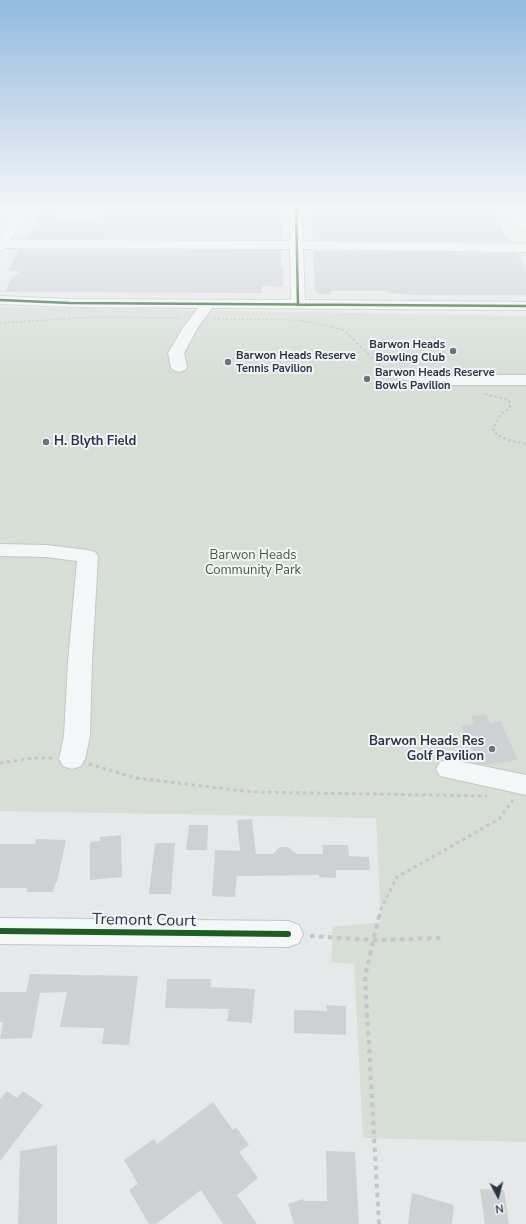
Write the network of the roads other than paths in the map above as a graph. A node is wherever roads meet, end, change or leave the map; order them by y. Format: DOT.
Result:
graph roads {
  1 [pos="297,264"];
  2 [pos="0,300"];
  3 [pos="70,303"];
  4 [pos="0,304"];
  5 [pos="208,304"];
  6 [pos="298,305"];
  7 [pos="523,307"];
  8 [pos="179,367"];
  9 [pos="403,375"];
  10 [pos="526,380"];
  11 [pos="0,550"];
  12 [pos="72,759"];
  13 [pos="449,769"];
  14 [pos="525,785"];
  15 [pos="0,931"];
  16 [pos="288,934"];
  1 -- 6 [label="street"];
  2 -- 3 [label="street"];
  3 -- 4 [label="street"];
  3 -- 5 [label="street"];
  5 -- 6 [label="street"];
  5 -- 8 [label="street"];
  6 -- 7 [label="street"];
  9 -- 10 [label="street"];
  11 -- 12 [label="street"];
  13 -- 14 [label="street"];
  15 -- 16 [label="street, Tremont Court"];
}
